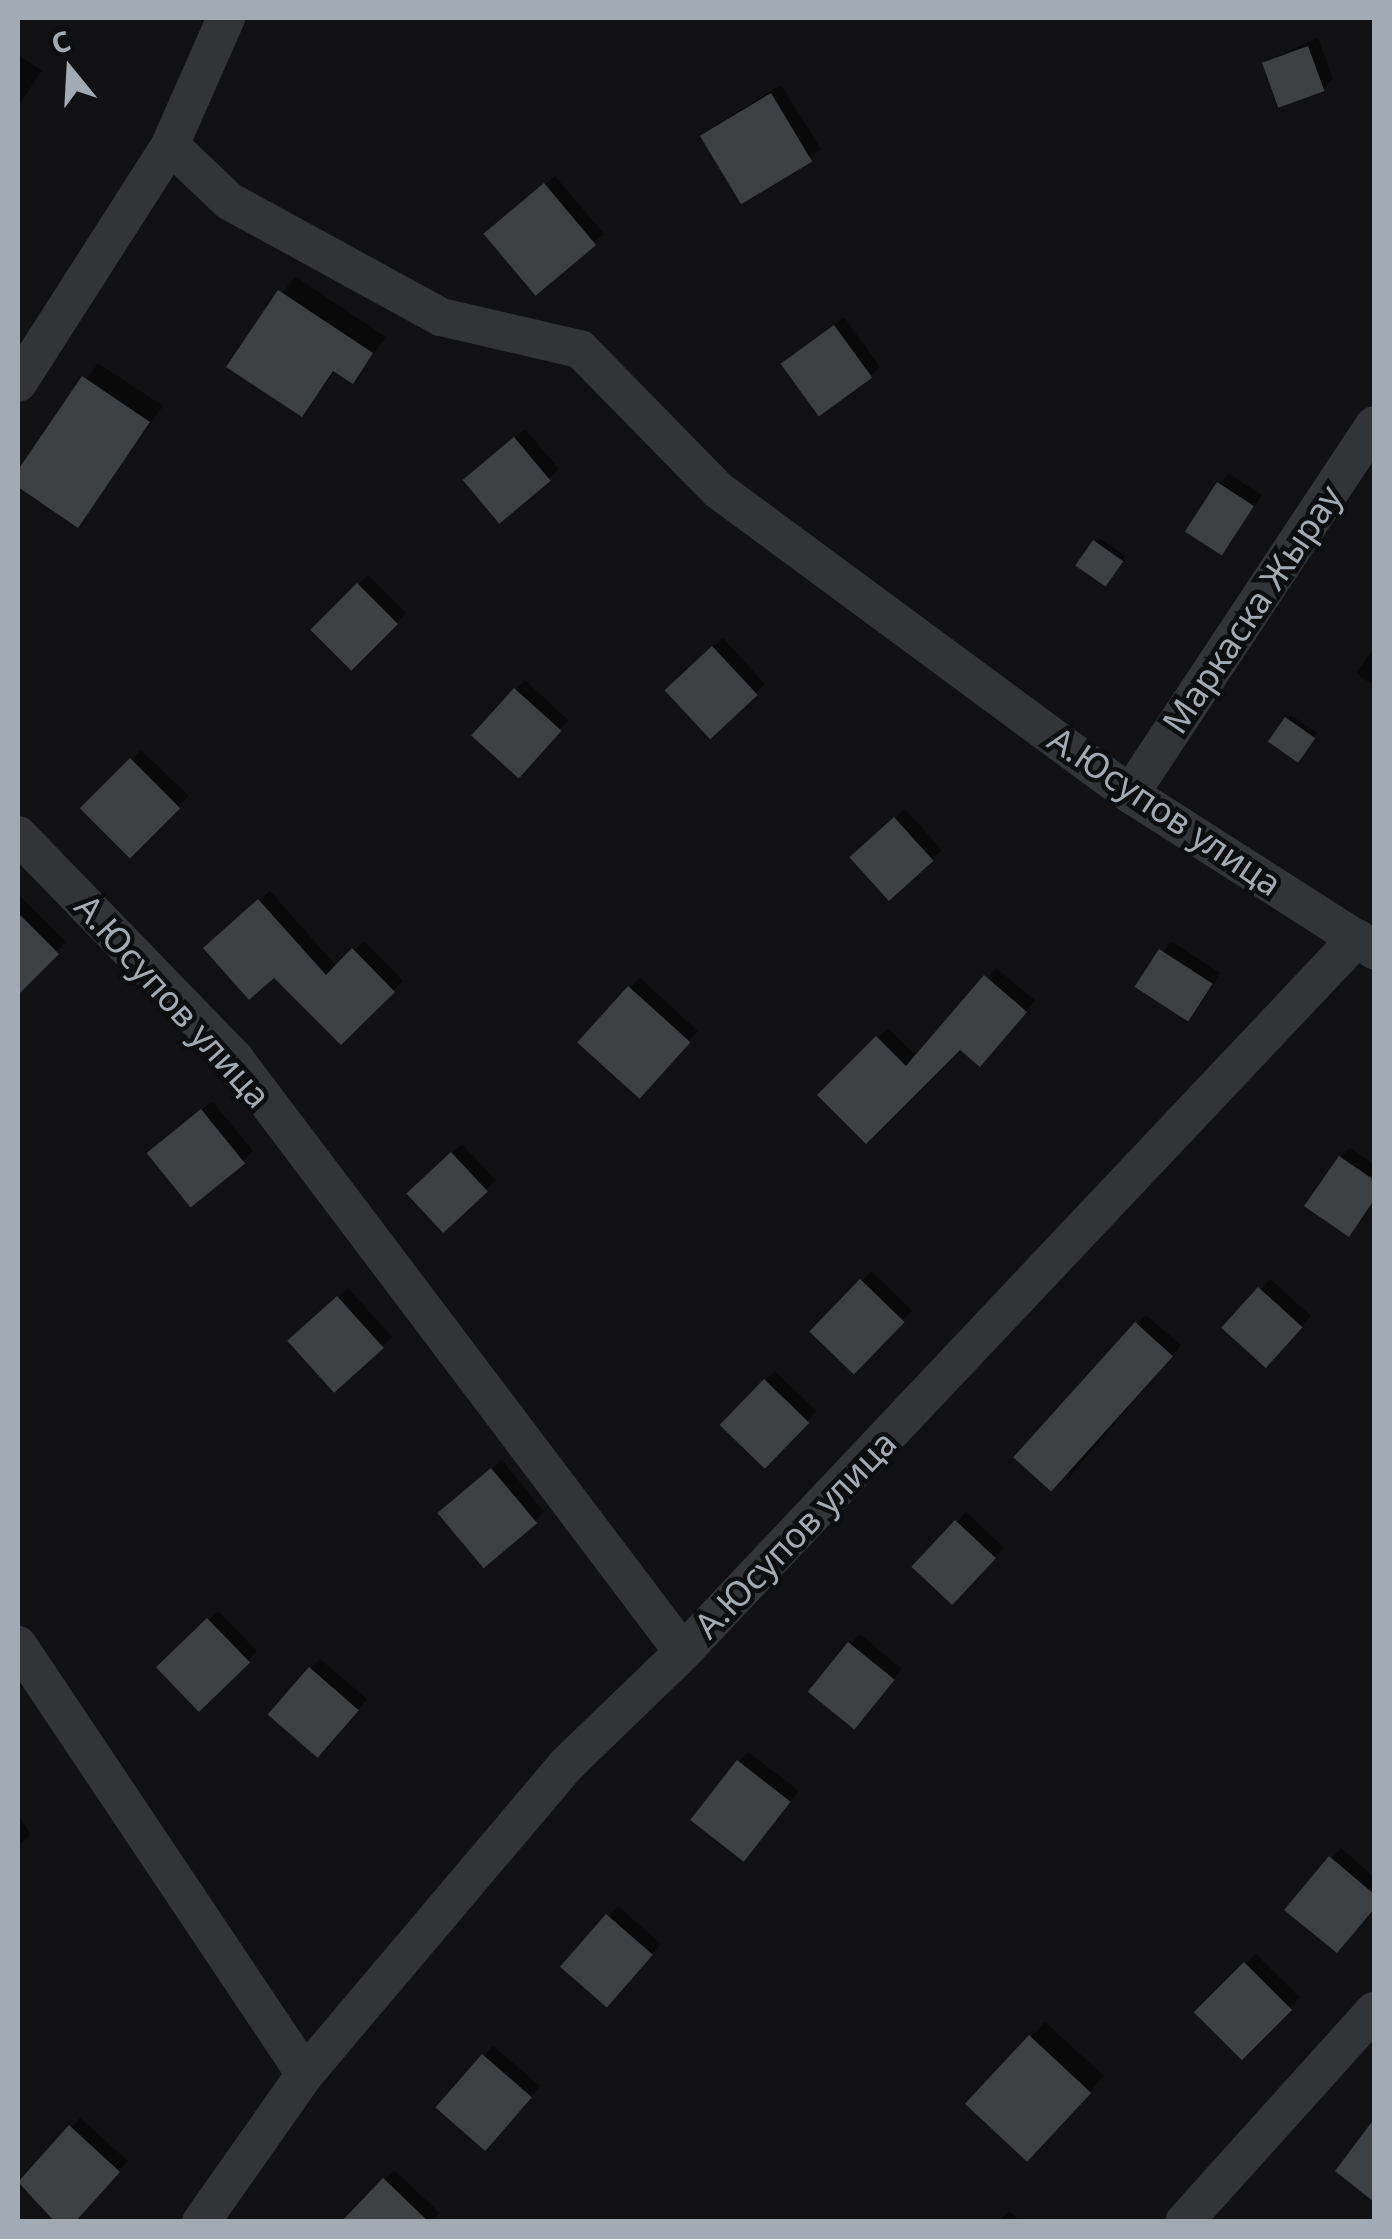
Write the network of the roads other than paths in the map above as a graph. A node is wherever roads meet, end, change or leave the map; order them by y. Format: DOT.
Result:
graph roads {
  1 [pos="226,18"];
  2 [pos="170,145"];
  3 [pos="18,382"];
  4 [pos="1374,425"];
  5 [pos="1130,794"];
  6 [pos="18,836"];
  7 [pos="1366,944"];
  8 [pos="18,1645"];
  9 [pos="683,1652"];
  10 [pos="1374,2010"];
  11 [pos="305,2074"];
  12 [pos="201,2222"];
  13 [pos="1184,2222"];
  1 -- 2 [label="street"];
  2 -- 3 [label="street"];
  2 -- 5 [label="street, А.Юсупов улица"];
  4 -- 5 [label="street, Маркаска Жырау"];
  5 -- 7 [label="street, А.Юсупов улица"];
  6 -- 9 [label="street, А.Юсупов улица"];
  7 -- 9 [label="street, А.Юсупов улица"];
  8 -- 11 [label="street"];
  9 -- 11 [label="street, А.Юсупов улица"];
  10 -- 13 [label="street"];
  11 -- 12 [label="street, А.Юсупов улица"];
}
